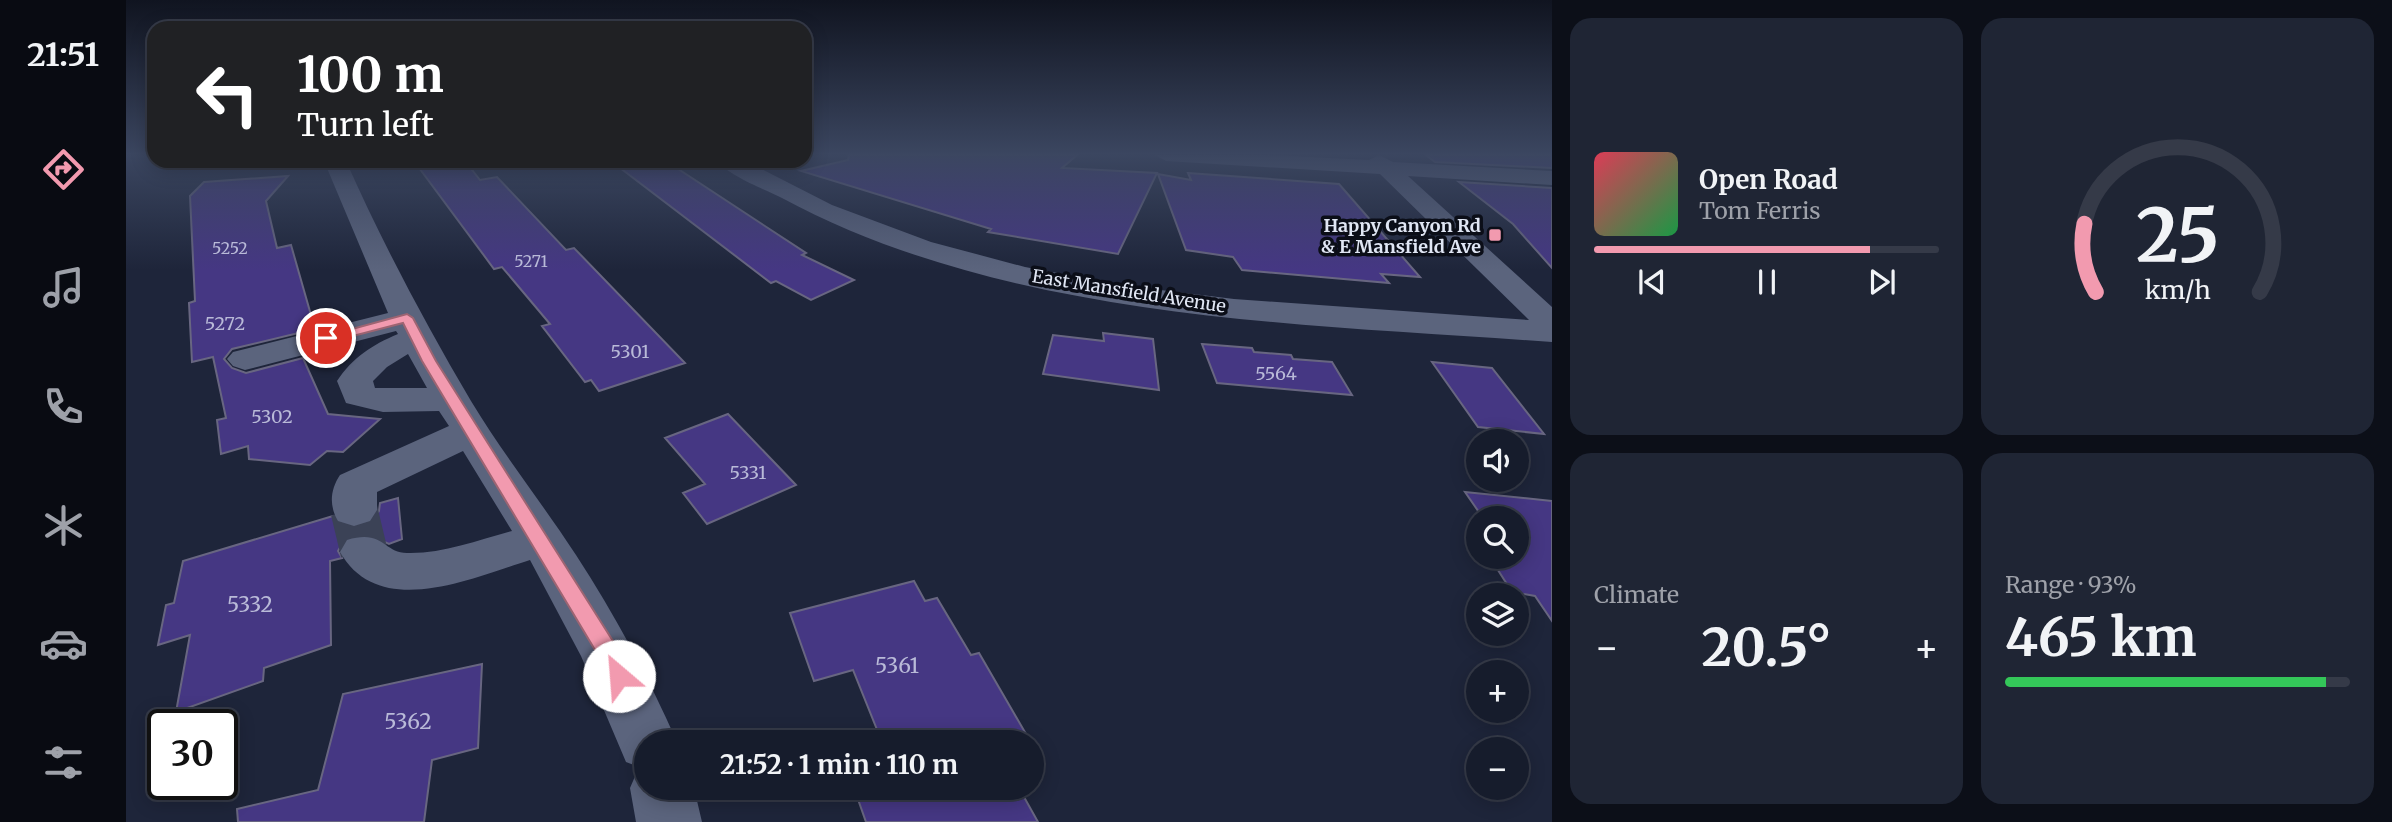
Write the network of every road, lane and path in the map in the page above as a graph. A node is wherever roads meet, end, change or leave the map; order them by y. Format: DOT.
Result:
graph roads {
  1 [pos="348,193"];
  2 [pos="781,193"];
  3 [pos="1412,193"];
  4 [pos="1552,326"];
  5 [pos="412,328"];
  6 [pos="1552,332"];
  7 [pos="245,359"];
  8 [pos="462,415"];
  9 [pos="540,541"];
  10 [pos="642,730"];
  11 [pos="664,800"];
  12 [pos="669,822"];
  1 -- 5 [label="street"];
  2 -- 6 [label="street, East Mansfield Avenue"];
  3 -- 4 [label="street"];
  5 -- 7 [label="street"];
  5 -- 8 [label="street"];
  5 -- 8 [label="street"];
  8 -- 9 [label="street"];
  8 -- 9 [label="street"];
  9 -- 10 [label="street"];
  11 -- 12 [label="street"];
}
